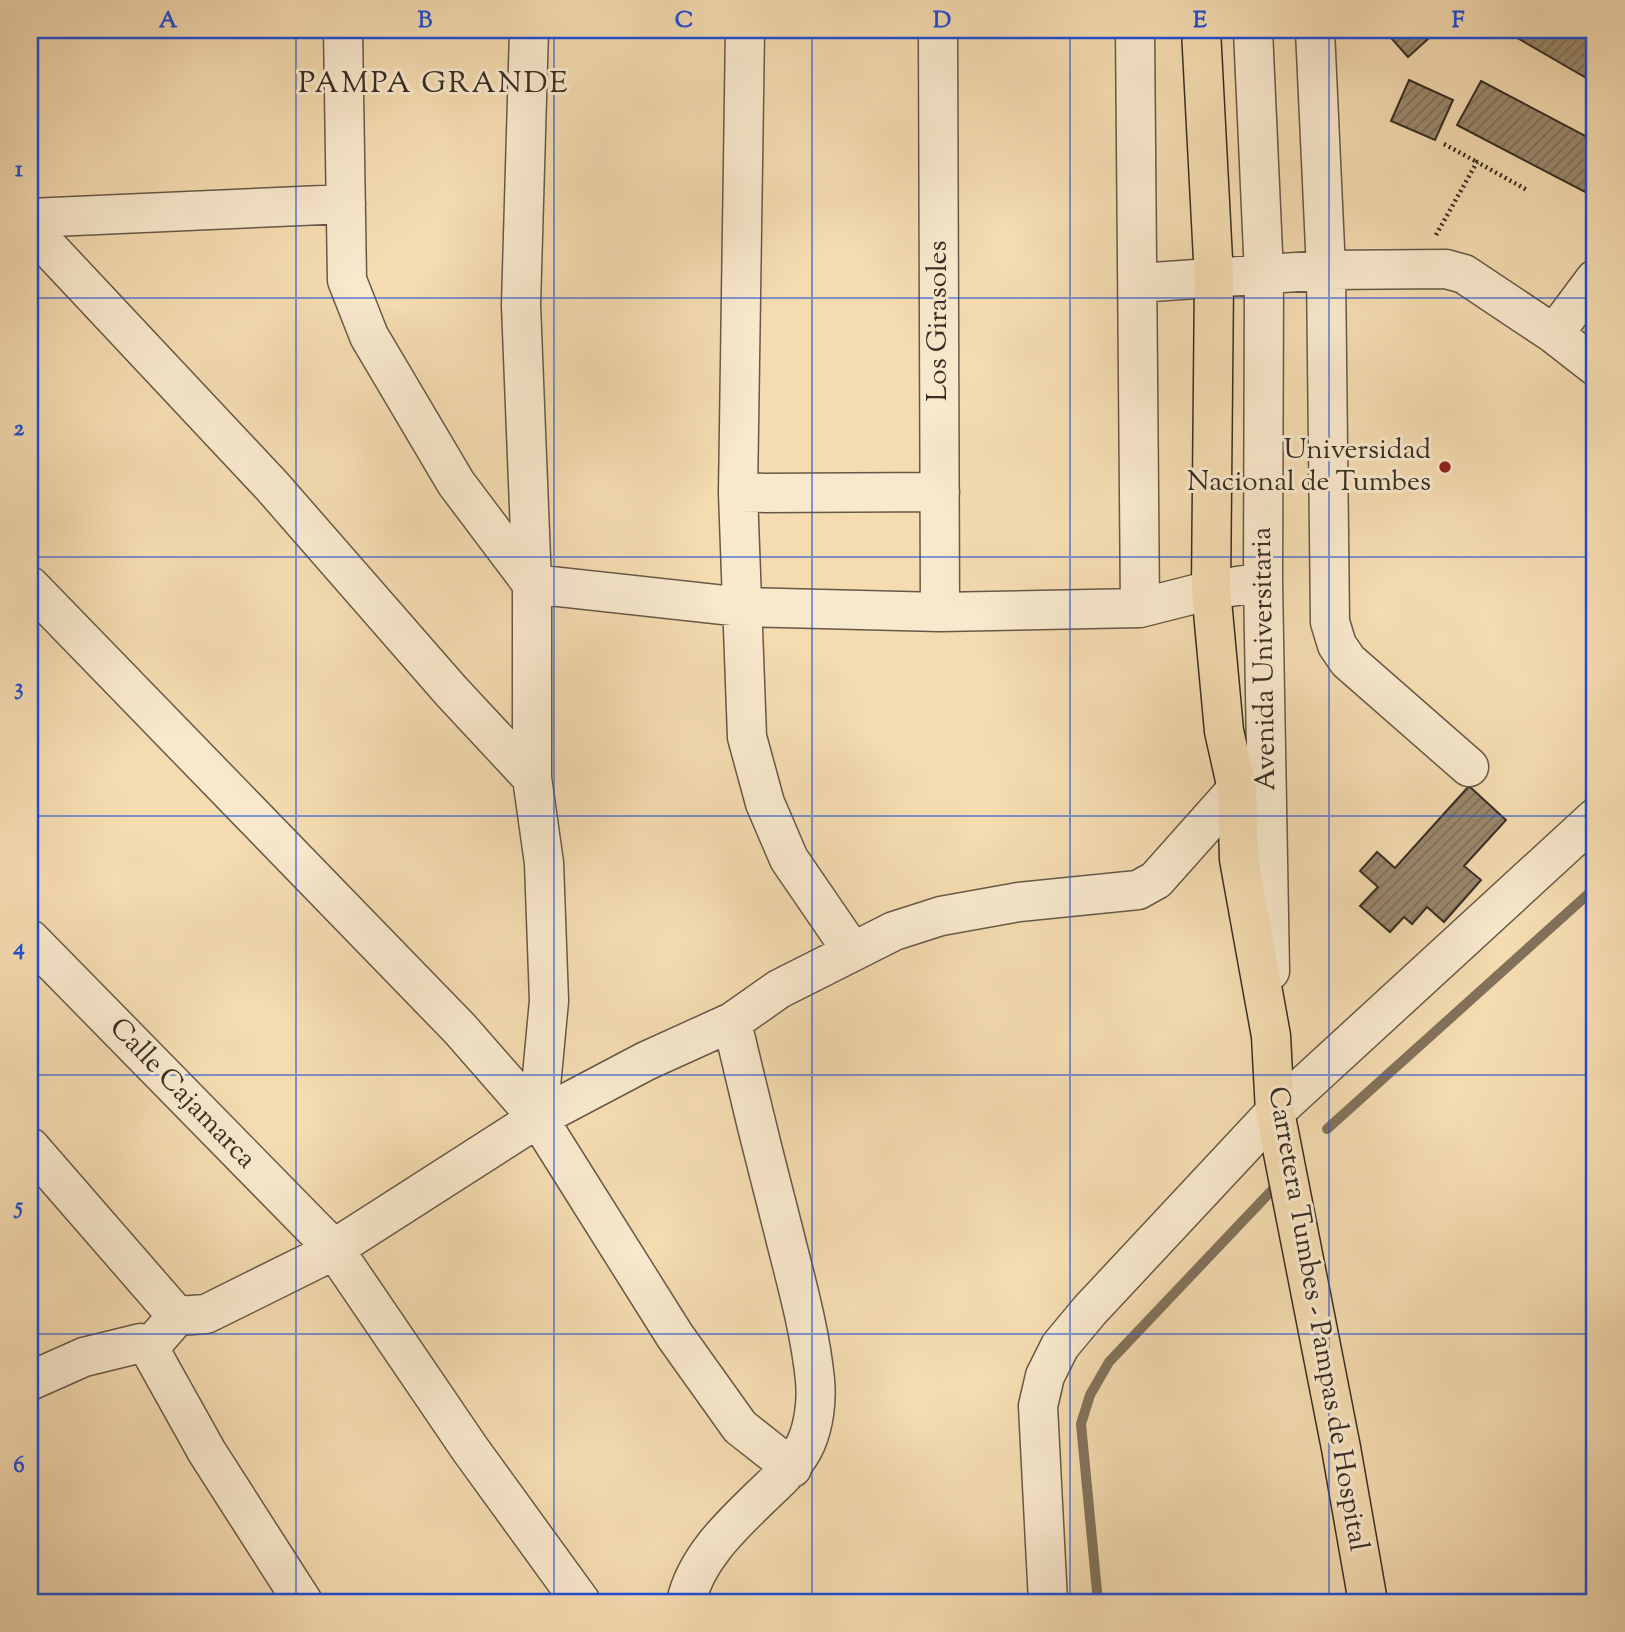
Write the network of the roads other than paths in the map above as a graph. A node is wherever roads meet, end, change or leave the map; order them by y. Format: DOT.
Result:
graph roads {
  1 [pos="343,30"];
  2 [pos="529,30"];
  3 [pos="745,30"];
  4 [pos="938,30"];
  5 [pos="1135,30"];
  6 [pos="1200,30"];
  7 [pos="1252,30"];
  8 [pos="1315,30"];
  9 [pos="346,204"];
  10 [pos="30,218"];
  11 [pos="30,228"];
  12 [pos="1326,270"];
  13 [pos="1264,275"];
  14 [pos="1214,279"];
  15 [pos="1595,279"];
  16 [pos="1138,283"];
  17 [pos="1554,334"];
  18 [pos="1595,366"];
  19 [pos="940,492"];
  20 [pos="738,493"];
  21 [pos="1263,582"];
  22 [pos="531,584"];
  23 [pos="30,586"];
  24 [pos="1211,590"];
  25 [pos="742,607"];
  26 [pos="1140,608"];
  27 [pos="940,612"];
  28 [pos="1469,766"];
  29 [pos="532,778"];
  30 [pos="1237,789"];
  31 [pos="1595,818"];
  32 [pos="30,940"];
  33 [pos="852,951"];
  34 [pos="732,1022"];
  35 [pos="1270,1036"];
  36 [pos="1275,1112"];
  37 [pos="538,1118"];
  38 [pos="30,1147"];
  39 [pos="334,1249"];
  40 [pos="177,1316"];
  41 [pos="149,1348"];
  42 [pos="30,1381"];
  43 [pos="792,1468"];
  44 [pos="303,1602"];
  45 [pos="581,1602"];
  46 [pos="686,1602"];
  47 [pos="1048,1602"];
  48 [pos="1368,1602"];
  1 -- 9 [label="street"];
  2 -- 22 [label="street"];
  3 -- 20 [label="street"];
  4 -- 19 [label="street, Los Girasoles"];
  5 -- 16 [label="street"];
  6 -- 14 [label="main road, Carretera Tumbes - Pampas de Hospital"];
  7 -- 13 [label="street, Avenida Universitaria"];
  8 -- 12 [label="street"];
  9 -- 10 [label="street"];
  9 -- 22 [label="street"];
  11 -- 29 [label="street"];
  12 -- 13 [label="street"];
  12 -- 17 [label="street"];
  12 -- 28 [label="street"];
  13 -- 14 [label="street"];
  13 -- 21 [label="street, Avenida Universitaria"];
  14 -- 16 [label="street"];
  14 -- 24 [label="main road, Carretera Tumbes - Pampas de Hospital"];
  15 -- 17 [label="street"];
  16 -- 26 [label="street"];
  17 -- 18 [label="street"];
  19 -- 20 [label="street"];
  19 -- 27 [label="street, Los Girasoles"];
  20 -- 25 [label="street"];
  21 -- 24 [label="street"];
  21 -- 35 [label="street, Avenida Universitaria"];
  22 -- 25 [label="street"];
  22 -- 29 [label="street"];
  23 -- 37 [label="street"];
  24 -- 26 [label="street"];
  24 -- 30 [label="main road, Carretera Tumbes - Pampas de Hospital"];
  25 -- 27 [label="street"];
  25 -- 33 [label="street"];
  26 -- 27 [label="street"];
  29 -- 37 [label="street"];
  30 -- 33 [label="street"];
  30 -- 35 [label="main road, Carretera Tumbes - Pampas de Hospital"];
  31 -- 36 [label="street"];
  32 -- 39 [label="street, Calle Cajamarca"];
  33 -- 34 [label="street"];
  34 -- 37 [label="street"];
  34 -- 43 [label="street"];
  35 -- 36 [label="main road, Carretera Tumbes - Pampas de Hospital"];
  36 -- 47 [label="street"];
  36 -- 48 [label="main road, Carretera Tumbes - Pampas de Hospital"];
  37 -- 39 [label="street"];
  37 -- 43 [label="street"];
  38 -- 40 [label="street"];
  39 -- 40 [label="street"];
  39 -- 45 [label="street, Calle Cajamarca"];
  40 -- 41 [label="street"];
  41 -- 42 [label="street"];
  41 -- 44 [label="street"];
  43 -- 46 [label="street"];
}
